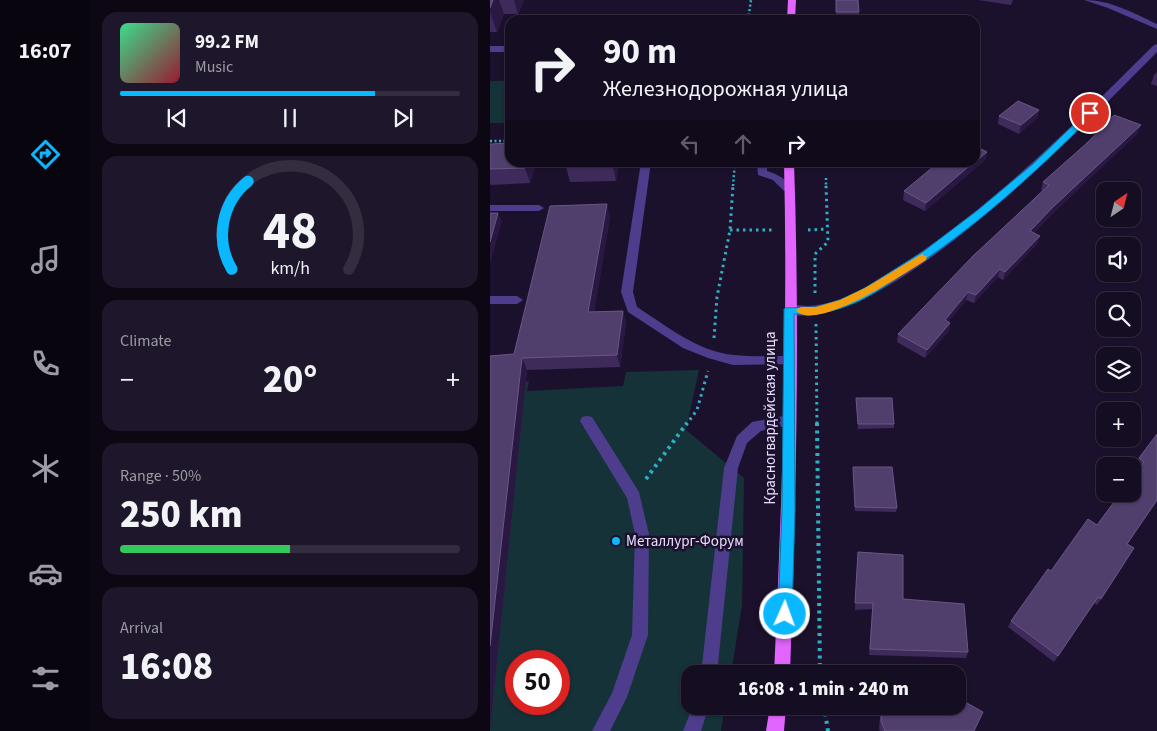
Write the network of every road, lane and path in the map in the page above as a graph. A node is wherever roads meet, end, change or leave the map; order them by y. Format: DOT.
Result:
graph roads {
  1 [pos="751,0"];
  2 [pos="792,0"];
  3 [pos="1088,0"];
  4 [pos="749,15"];
  5 [pos="791,15"];
  6 [pos="1157,27"];
  7 [pos="1157,47"];
  8 [pos="490,49"];
  9 [pos="505,49"];
  10 [pos="490,141"];
  11 [pos="505,141"];
  12 [pos="645,167"];
  13 [pos="735,167"];
  14 [pos="762,167"];
  15 [pos="788,167"];
  16 [pos="826,178"];
  17 [pos="788,189"];
  18 [pos="490,208"];
  19 [pos="539,208"];
  20 [pos="730,230"];
  21 [pos="490,300"];
  22 [pos="517,300"];
  23 [pos="789,310"];
  24 [pos="816,310"];
  25 [pos="789,361"];
  26 [pos="789,420"];
  27 [pos="587,421"];
  28 [pos="710,665"];
  29 [pos="782,665"];
  30 [pos="820,665"];
  31 [pos="698,715"];
  32 [pos="777,715"];
  33 [pos="825,715"];
  34 [pos="601,731"];
  35 [pos="692,731"];
  36 [pos="775,731"];
  37 [pos="828,731"];
  1 -- 4 [label="path"];
  2 -- 5 [label="main road"];
  3 -- 6 [label="street"];
  7 -- 24 [label="street"];
  8 -- 9 [label="street"];
  10 -- 11 [label="path"];
  12 -- 25 [label="street"];
  13 -- 20 [label="path"];
  14 -- 17 [label="street"];
  15 -- 17 [label="main road, Красногвардейская улица"];
  16 -- 24 [label="path"];
  17 -- 23 [label="main road, Красногвардейская улица"];
  18 -- 19 [label="street"];
  21 -- 22 [label="street"];
  23 -- 24 [label="street"];
  23 -- 25 [label="main road, Красногвардейская улица"];
  24 -- 30 [label="path"];
  25 -- 26 [label="main road, Красногвардейская улица"];
  26 -- 28 [label="street"];
  26 -- 29 [label="main road, Красногвардейская улица"];
  27 -- 34 [label="street"];
  31 -- 35 [label="street"];
  32 -- 36 [label="main road"];
  33 -- 37 [label="path"];
}
